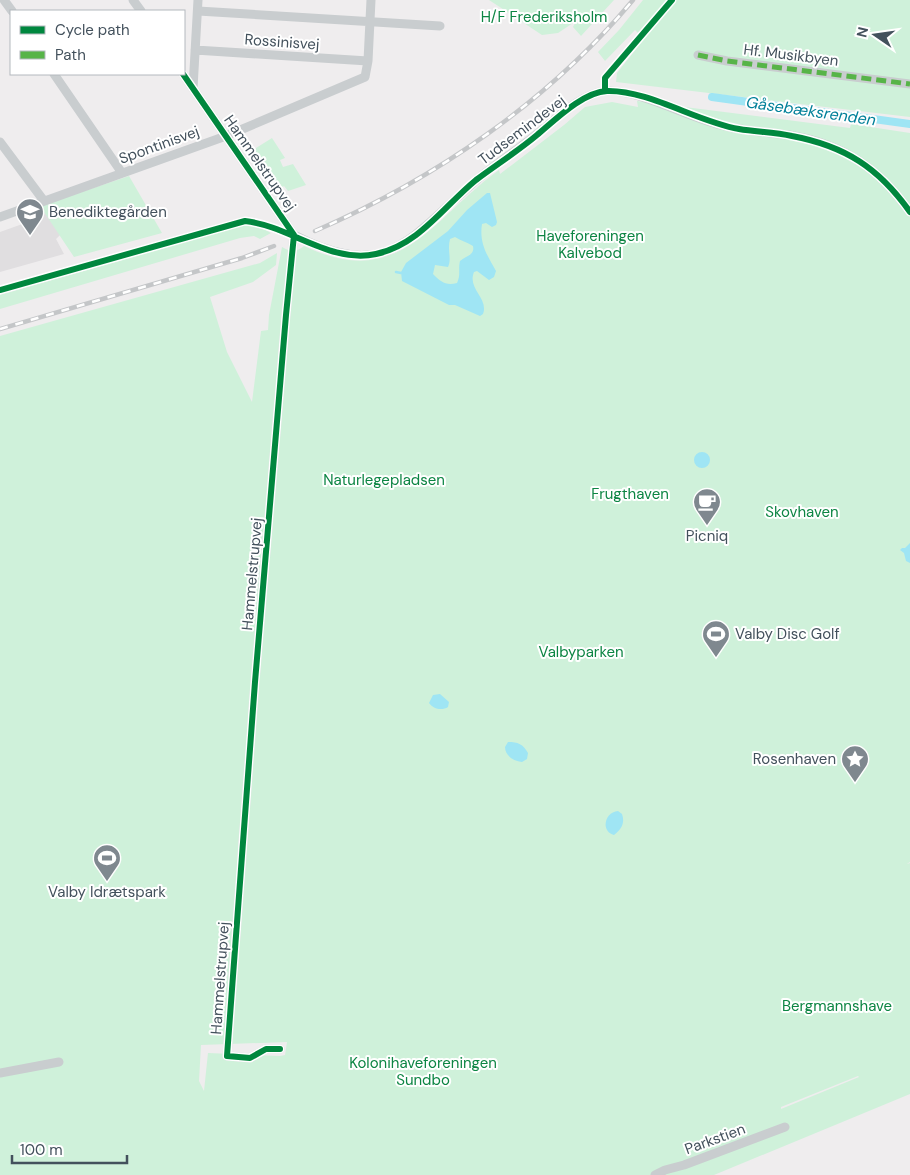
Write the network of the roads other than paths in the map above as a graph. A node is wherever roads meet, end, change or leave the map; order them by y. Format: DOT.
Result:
graph roads {
  1 [pos="198,0"];
  2 [pos="371,0"];
  3 [pos="198,11"];
  4 [pos="370,22"];
  5 [pos="440,26"];
  6 [pos="195,50"];
  7 [pos="698,55"];
  8 [pos="368,62"];
  9 [pos="55,75"];
  10 [pos="184,75"];
  11 [pos="910,84"];
  12 [pos="193,88"];
  13 [pos="226,136"];
  14 [pos="0,142"];
  15 [pos="122,173"];
  16 [pos="44,201"];
  17 [pos="910,212"];
  18 [pos="0,217"];
  19 [pos="294,235"];
  20 [pos="280,1049"];
  21 [pos="59,1062"];
  22 [pos="0,1073"];
  23 [pos="785,1127"];
  24 [pos="655,1175"];
  1 -- 3 [label="street"];
  2 -- 4 [label="street, Spontinisvej"];
  3 -- 4 [label="street"];
  3 -- 6 [label="street"];
  4 -- 5 [label="street"];
  4 -- 8 [label="street, Spontinisvej"];
  6 -- 8 [label="street, Rossinisvej"];
  6 -- 12 [label="street"];
  7 -- 11 [label="street, Hf. Musikbyen"];
  8 -- 13 [label="street, Spontinisvej"];
  9 -- 15 [label="street"];
  10 -- 12 [label="street, Hammelstrupvej"];
  12 -- 13 [label="street, Hammelstrupvej"];
  13 -- 15 [label="street, Spontinisvej"];
  13 -- 19 [label="street, Hammelstrupvej"];
  14 -- 16 [label="street"];
  15 -- 16 [label="street, Spontinisvej"];
  16 -- 18 [label="street, Spontinisvej"];
  17 -- 19 [label="street, Tudsemindevej"];
  19 -- 20 [label="street, Hammelstrupvej"];
  21 -- 22 [label="street"];
  23 -- 24 [label="street, Parkstien"];
}
